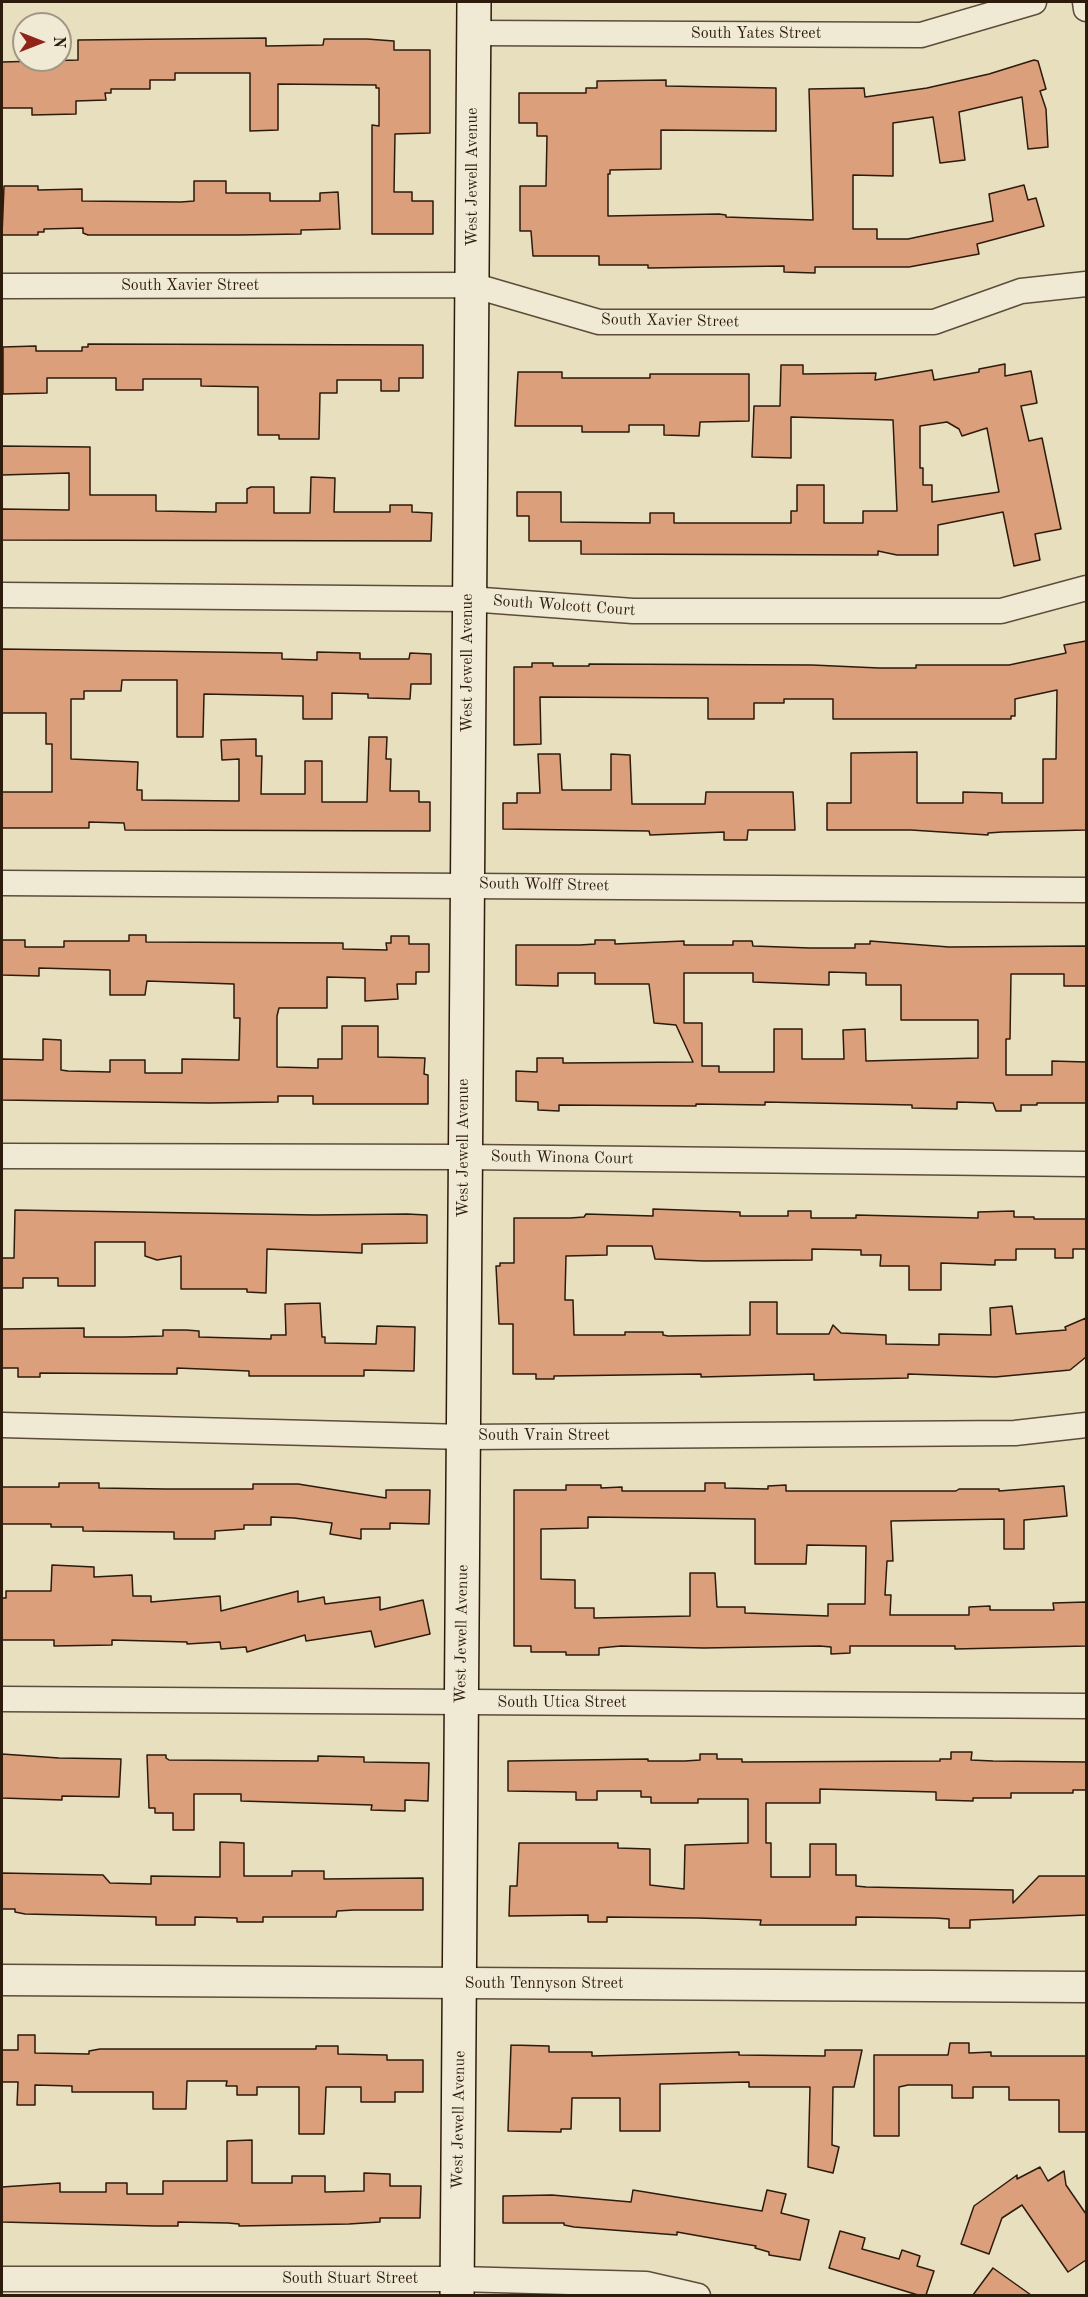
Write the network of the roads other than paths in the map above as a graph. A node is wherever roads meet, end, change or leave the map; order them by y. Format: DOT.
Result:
graph roads {
  1 [pos="474,2"];
  2 [pos="1034,2"];
  3 [pos="1085,2"];
  4 [pos="1086,9"];
  5 [pos="474,33"];
  6 [pos="1086,284"];
  7 [pos="472,285"];
  8 [pos="2,286"];
  9 [pos="1086,588"];
  10 [pos="2,595"];
  11 [pos="469,599"];
  12 [pos="2,883"];
  13 [pos="466,885"];
  14 [pos="1086,890"];
  15 [pos="2,1156"];
  16 [pos="464,1157"];
  17 [pos="1086,1164"];
  18 [pos="2,1425"];
  19 [pos="1086,1425"];
  20 [pos="465,1437"];
  21 [pos="2,1699"];
  22 [pos="462,1703"];
  23 [pos="1086,1706"];
  24 [pos="2,1980"];
  25 [pos="460,1983"];
  26 [pos="1086,1987"];
  27 [pos="2,2279"];
  28 [pos="457,2287"];
  29 [pos="698,2295"];
  1 -- 5 [label="main road, West Jewell Avenue"];
  2 -- 5 [label="street, South Yates Street"];
  3 -- 4 [label="street"];
  5 -- 7 [label="main road, West Jewell Avenue"];
  6 -- 7 [label="street, South Xavier Street"];
  7 -- 8 [label="street, South Xavier Street"];
  7 -- 11 [label="main road, West Jewell Avenue"];
  9 -- 11 [label="street, South Wolcott Court"];
  10 -- 11 [label="street, South Wolcott Court"];
  11 -- 13 [label="main road, West Jewell Avenue"];
  12 -- 13 [label="street, South Wolff Street"];
  13 -- 14 [label="street, South Wolff Street"];
  13 -- 16 [label="main road, West Jewell Avenue"];
  15 -- 16 [label="street, South Winona Court"];
  16 -- 17 [label="street, South Winona Court"];
  16 -- 20 [label="main road, West Jewell Avenue"];
  18 -- 20 [label="street, South Vrain Street"];
  19 -- 20 [label="street, South Vrain Street"];
  20 -- 22 [label="main road, West Jewell Avenue"];
  21 -- 22 [label="street, South Utica Street"];
  22 -- 23 [label="street, South Utica Street"];
  22 -- 25 [label="main road, West Jewell Avenue"];
  24 -- 25 [label="street, South Tennyson Street"];
  25 -- 26 [label="street, South Tennyson Street"];
  25 -- 28 [label="main road, West Jewell Avenue"];
  27 -- 28 [label="street, South Stuart Street"];
  28 -- 29 [label="street, South Stuart Street"];
}
